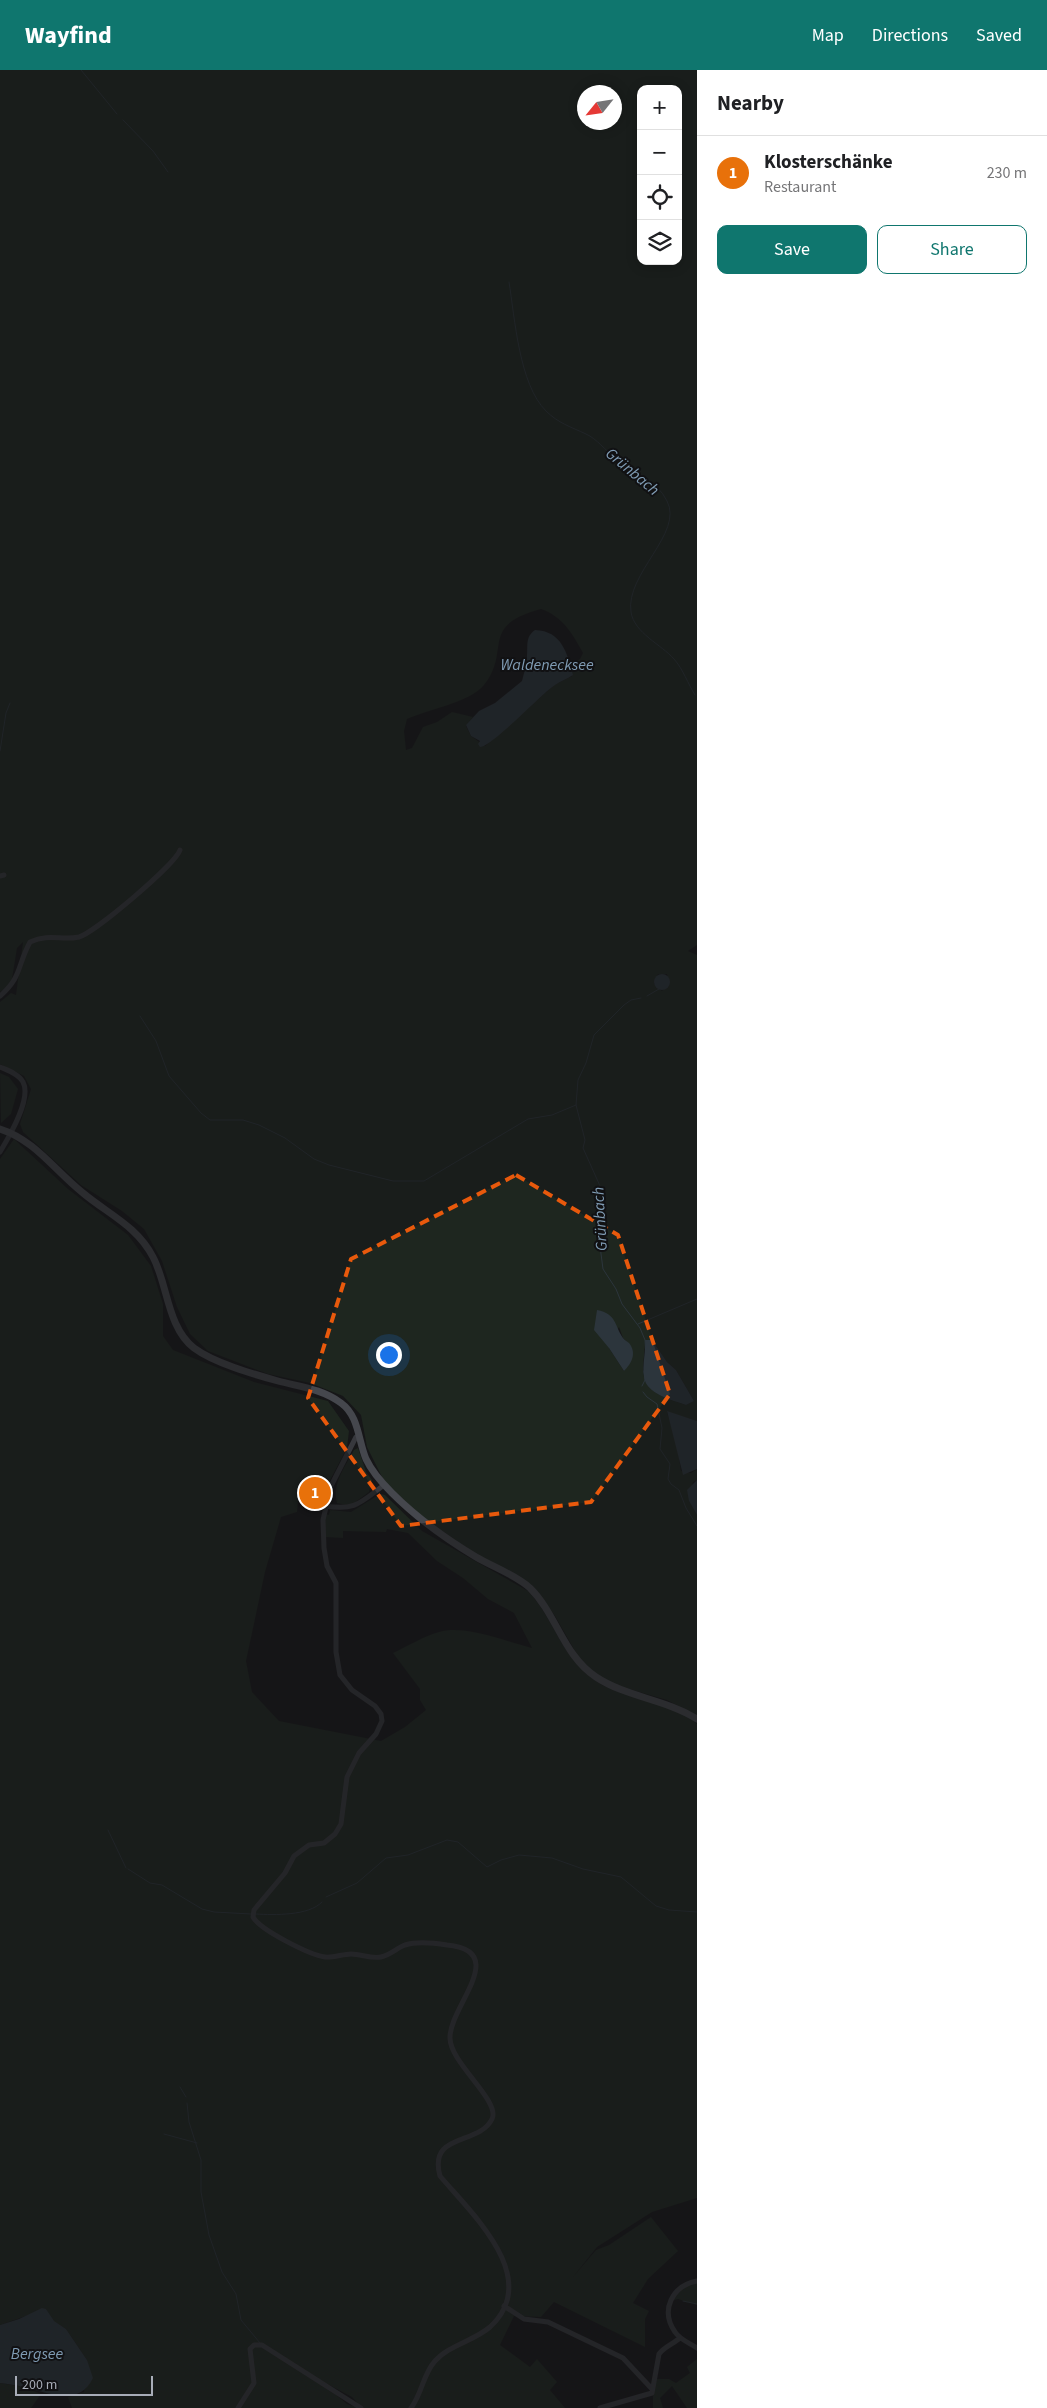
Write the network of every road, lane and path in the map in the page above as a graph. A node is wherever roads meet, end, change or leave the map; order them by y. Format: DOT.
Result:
graph roads {
  1 [pos="180,850"];
  2 [pos="0,996"];
  3 [pos="0,1067"];
  4 [pos="0,1129"];
  5 [pos="11,1132"];
  6 [pos="0,1152"];
  7 [pos="359,1435"];
  8 [pos="384,1485"];
  9 [pos="325,1506"];
  10 [pos="697,1719"];
  11 [pos="697,2282"];
  12 [pos="504,2306"];
  13 [pos="680,2338"];
  14 [pos="697,2348"];
  15 [pos="652,2389"];
  16 [pos="238,2408"];
  17 [pos="361,2408"];
  18 [pos="411,2408"];
  19 [pos="600,2408"];
  1 -- 2 [label="street"];
  3 -- 5 [label="street"];
  4 -- 5 [label="main road"];
  5 -- 6 [label="street"];
  5 -- 7 [label="main road"];
  7 -- 8 [label="main road"];
  7 -- 9 [label="street"];
  8 -- 9 [label="street"];
  8 -- 10 [label="main road"];
  9 -- 12 [label="street"];
  11 -- 13 [label="street"];
  12 -- 15 [label="street"];
  12 -- 18 [label="street"];
  13 -- 14 [label="street"];
  13 -- 15 [label="street"];
  15 -- 19 [label="street"];
  16 -- 17 [label="street"];
}
